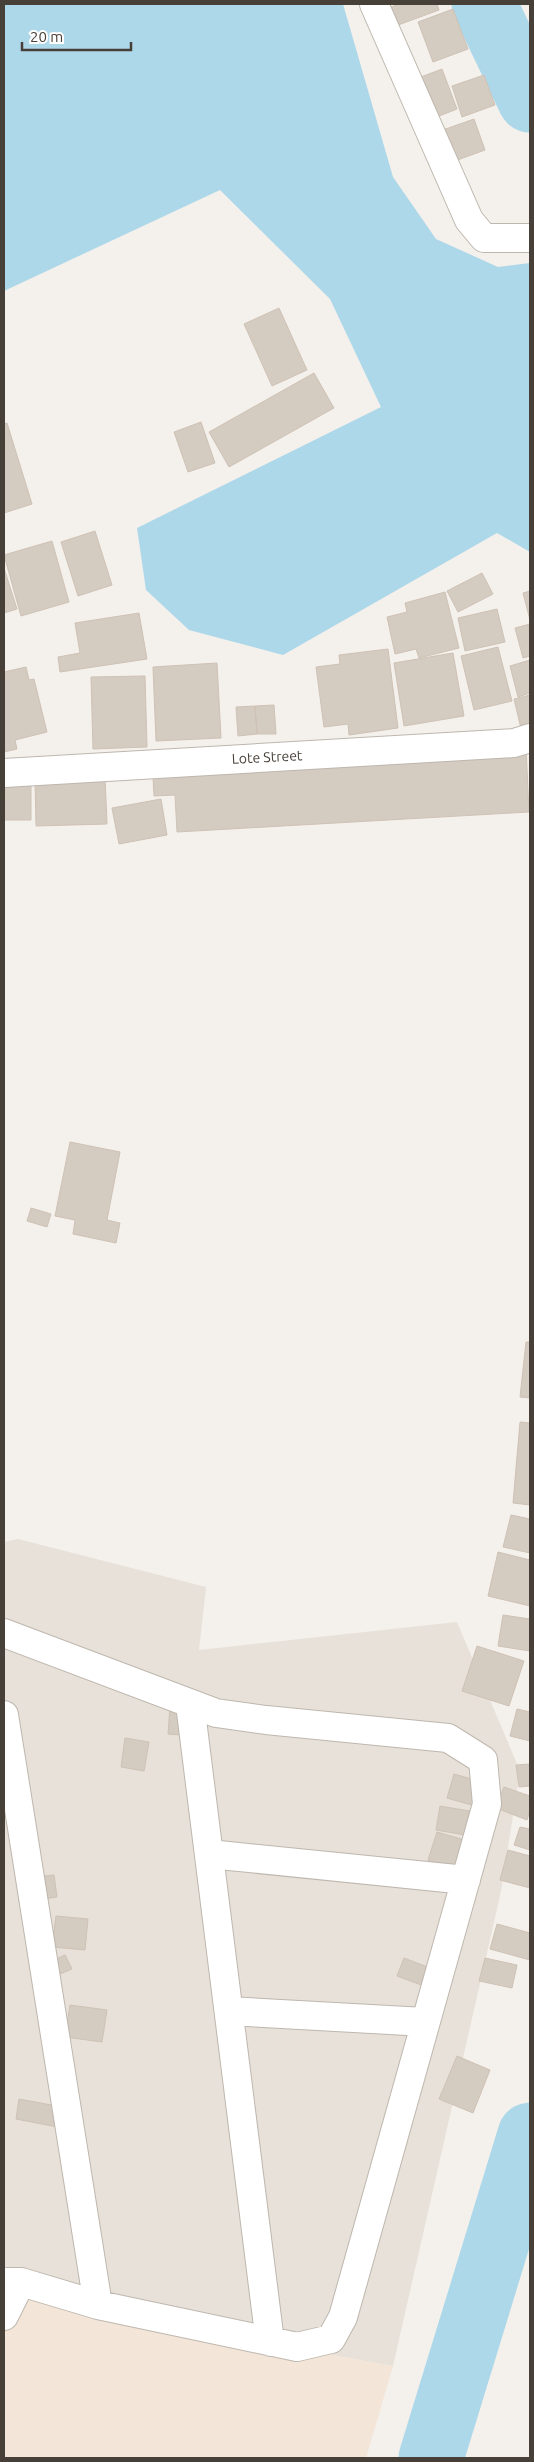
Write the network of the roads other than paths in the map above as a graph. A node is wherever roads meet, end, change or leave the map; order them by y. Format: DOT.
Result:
graph roads {
  1 [pos="374,4"];
  2 [pos="530,238"];
  3 [pos="530,738"];
  4 [pos="4,773"];
  5 [pos="4,1634"];
  6 [pos="190,1704"];
  7 [pos="4,1715"];
  8 [pos="209,1854"];
  9 [pos="466,1880"];
  10 [pos="229,2011"];
  11 [pos="426,2022"];
  12 [pos="12,2282"];
  13 [pos="98,2305"];
  14 [pos="4,2316"];
  15 [pos="270,2342"];
  1 -- 2 [label="street"];
  3 -- 4 [label="street, Lote Street"];
  5 -- 6 [label="street"];
  6 -- 8 [label="street"];
  6 -- 9 [label="street"];
  7 -- 13 [label="street"];
  8 -- 9 [label="street"];
  8 -- 10 [label="street"];
  9 -- 11 [label="street"];
  10 -- 11 [label="street"];
  10 -- 15 [label="street"];
  11 -- 15 [label="street"];
  12 -- 13 [label="street"];
  12 -- 14 [label="street"];
  13 -- 15 [label="street"];
}
